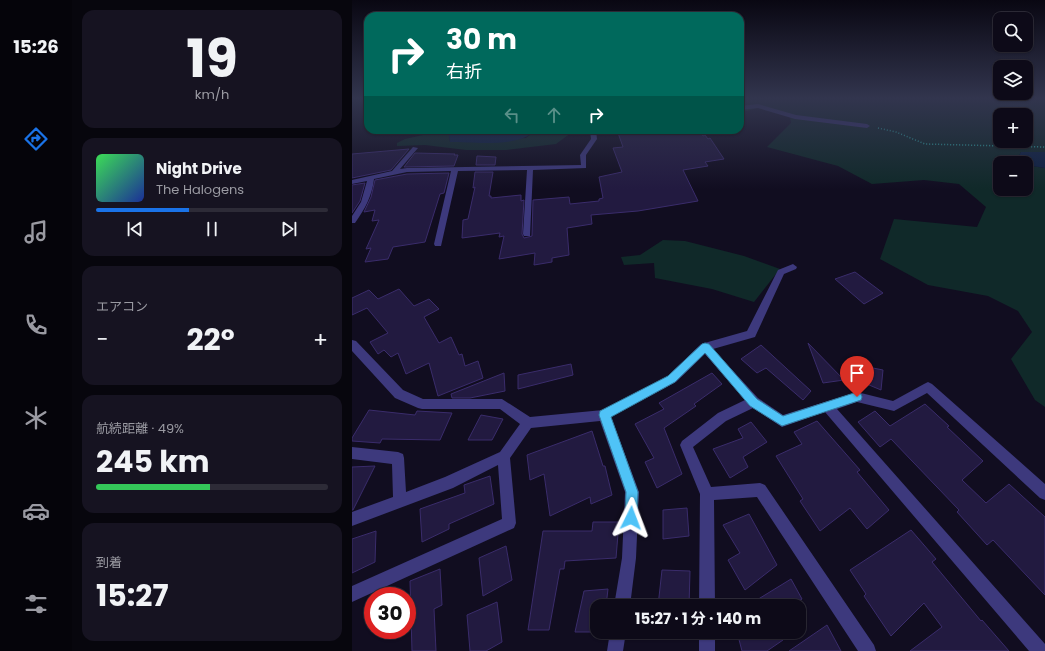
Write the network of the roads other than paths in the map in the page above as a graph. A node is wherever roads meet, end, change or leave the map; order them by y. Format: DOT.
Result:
graph roads {
  1 [pos="593,134"];
  2 [pos="415,148"];
  3 [pos="530,168"];
  4 [pos="455,170"];
  5 [pos="393,174"];
  6 [pos="371,179"];
  7 [pos="352,182"];
  8 [pos="352,221"];
  9 [pos="527,234"];
  10 [pos="438,244"];
  11 [pos="793,267"];
  12 [pos="352,344"];
  13 [pos="705,347"];
  14 [pos="754,402"];
  15 [pos="827,406"];
  16 [pos="604,415"];
  17 [pos="528,423"];
  18 [pos="352,453"];
  19 [pos="504,456"];
  20 [pos="1045,493"];
  21 [pos="707,494"];
  22 [pos="400,501"];
  23 [pos="352,519"];
  24 [pos="352,594"];
  25 [pos="623,599"];
  26 [pos="707,599"];
  27 [pos="617,639"];
  28 [pos="707,639"];
  29 [pos="615,651"];
  30 [pos="707,651"];
  31 [pos="868,651"];
  32 [pos="1040,651"];
  1 -- 3 [label="street"];
  2 -- 5 [label="street"];
  3 -- 4 [label="street"];
  3 -- 9 [label="street"];
  4 -- 5 [label="street"];
  4 -- 10 [label="street"];
  5 -- 6 [label="street"];
  6 -- 7 [label="street"];
  6 -- 8 [label="street"];
  11 -- 13 [label="street"];
  12 -- 17 [label="street"];
  13 -- 14 [label="street"];
  13 -- 16 [label="street"];
  14 -- 15 [label="street"];
  14 -- 21 [label="street"];
  15 -- 20 [label="street"];
  15 -- 32 [label="street"];
  16 -- 17 [label="street"];
  16 -- 25 [label="street"];
  17 -- 19 [label="street"];
  18 -- 22 [label="street"];
  19 -- 22 [label="street"];
  19 -- 24 [label="street"];
  21 -- 26 [label="street"];
  21 -- 31 [label="street"];
  22 -- 23 [label="street"];
  27 -- 29 [label="street"];
  28 -- 30 [label="street"];
}
